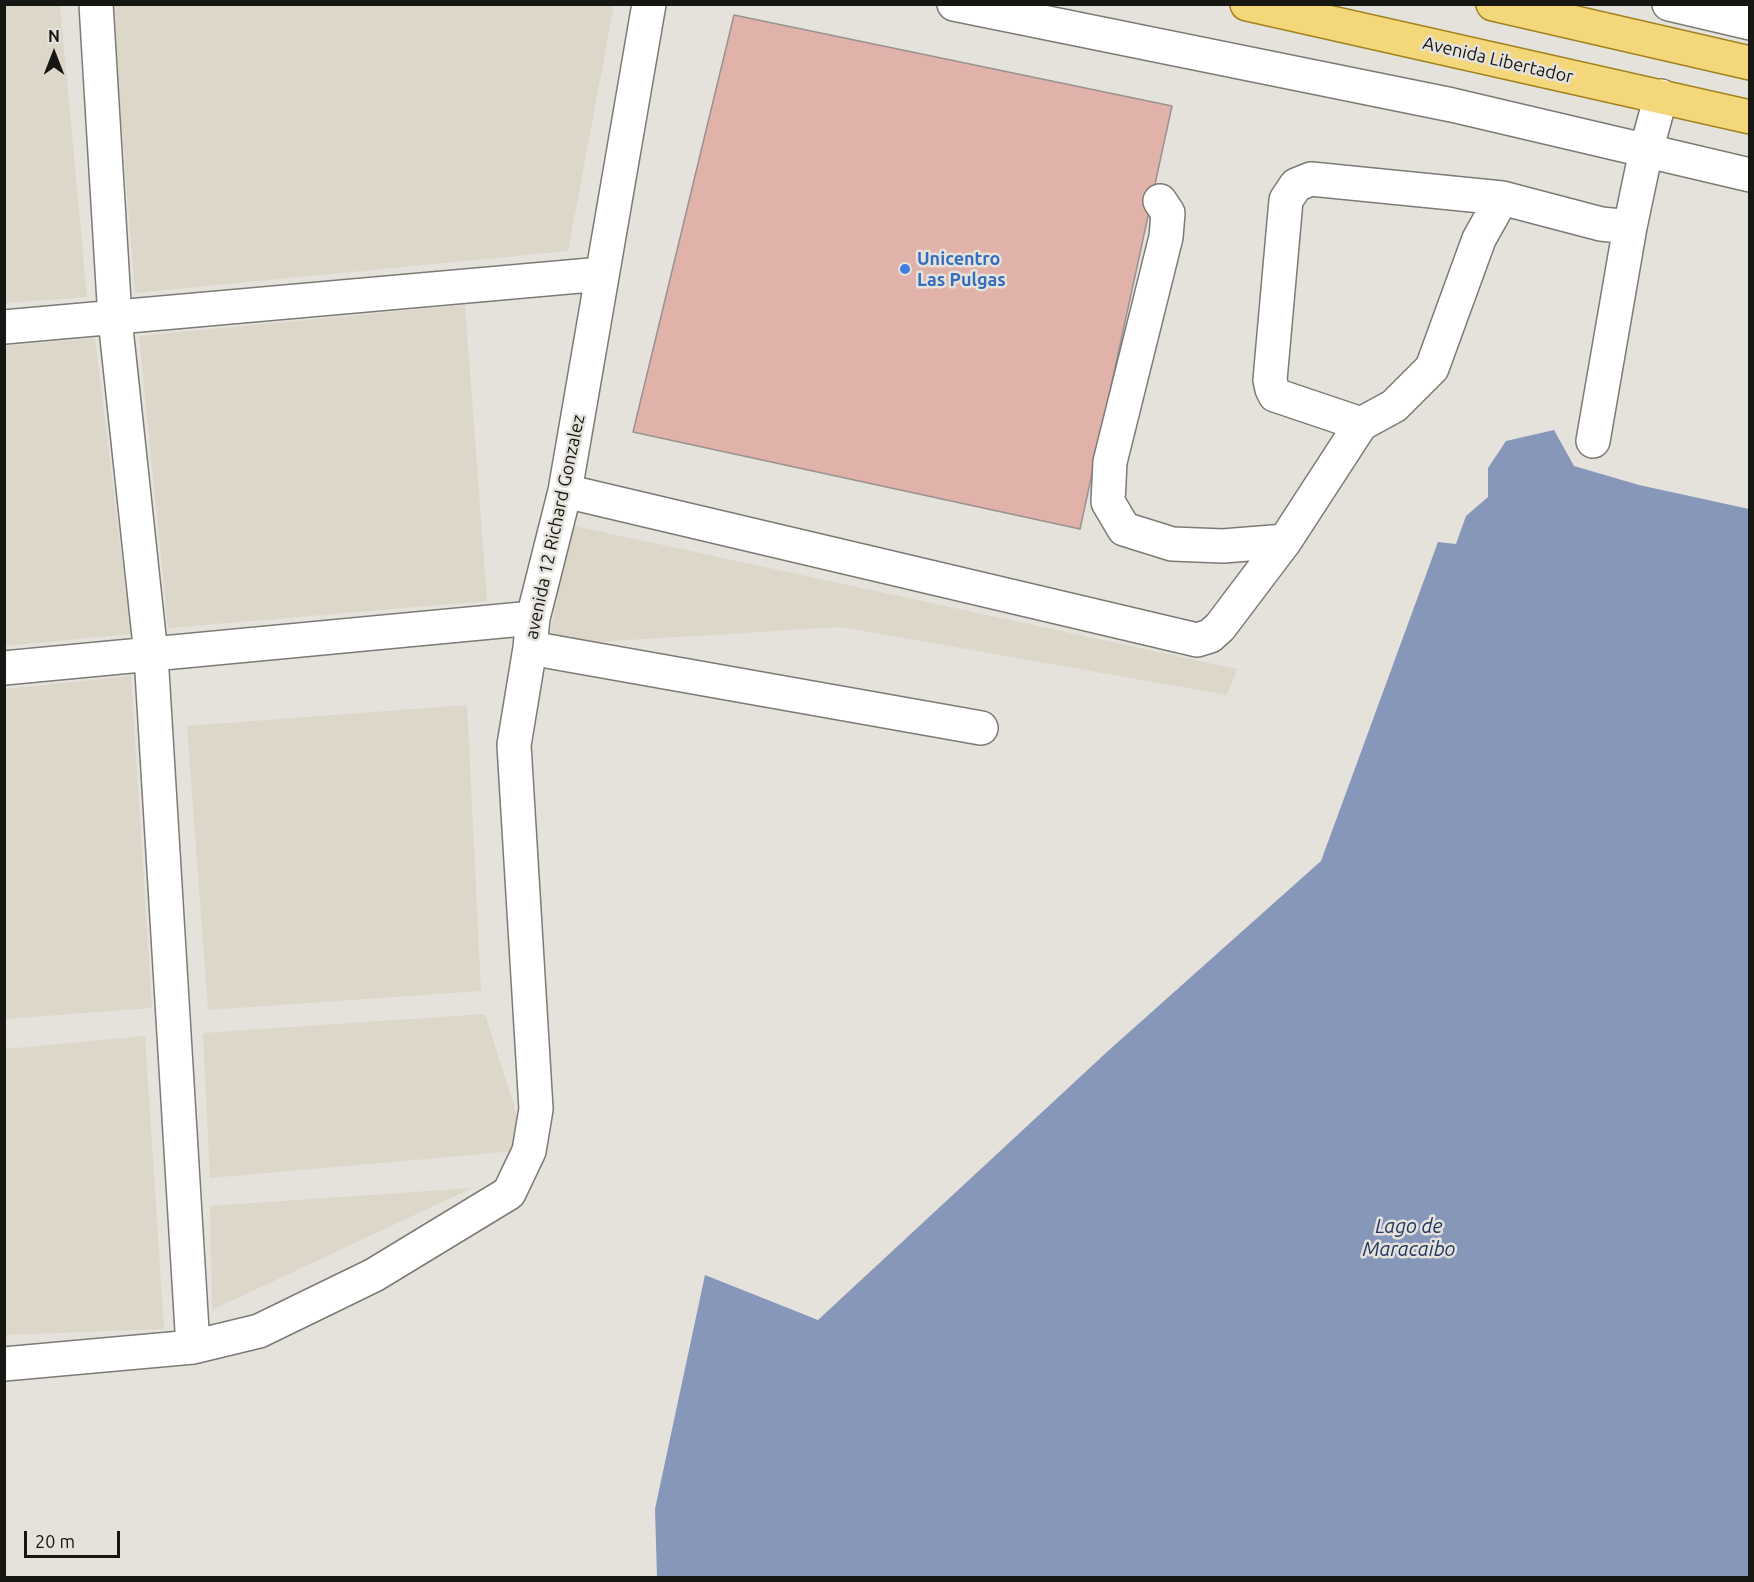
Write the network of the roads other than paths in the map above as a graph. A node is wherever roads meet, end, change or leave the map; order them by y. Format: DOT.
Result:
graph roads {
  1 [pos="96,4"];
  2 [pos="649,4"];
  3 [pos="954,4"];
  4 [pos="1247,4"];
  5 [pos="1493,4"];
  6 [pos="1680,6"];
  7 [pos="1749,23"];
  8 [pos="1681,47"];
  9 [pos="1749,63"];
  10 [pos="1661,96"];
  11 [pos="1749,117"];
  12 [pos="1646,151"];
  13 [pos="1749,175"];
  14 [pos="1502,198"];
  15 [pos="1160,201"];
  16 [pos="1630,227"];
  17 [pos="602,274"];
  18 [pos="115,319"];
  19 [pos="4,327"];
  20 [pos="1361,424"];
  21 [pos="1593,441"];
  22 [pos="565,491"];
  23 [pos="1285,541"];
  24 [pos="532,633"];
  25 [pos="151,655"];
  26 [pos="4,668"];
  27 [pos="981,728"];
  28 [pos="193,1347"];
  29 [pos="4,1364"];
  1 -- 18 [label="street"];
  2 -- 17 [label="street, avenida 12 Richard Gonzalez"];
  3 -- 12 [label="street"];
  4 -- 10 [label="main road, Avenida Libertador"];
  5 -- 8 [label="main road"];
  6 -- 7 [label="street"];
  6 -- 8 [label="street"];
  8 -- 9 [label="main road"];
  10 -- 11 [label="main road, Avenida Libertador"];
  10 -- 12 [label="street"];
  12 -- 13 [label="street"];
  12 -- 16 [label="street"];
  14 -- 16 [label="street"];
  14 -- 20 [label="street"];
  14 -- 20 [label="street"];
  15 -- 23 [label="street"];
  16 -- 21 [label="street"];
  17 -- 18 [label="street"];
  17 -- 22 [label="street, avenida 12 Richard Gonzalez"];
  18 -- 19 [label="street"];
  18 -- 25 [label="street"];
  20 -- 23 [label="street"];
  22 -- 23 [label="street"];
  22 -- 24 [label="street, avenida 12 Richard Gonzalez"];
  24 -- 25 [label="street"];
  24 -- 27 [label="street"];
  24 -- 28 [label="street, avenida 12 Richard Gonzalez"];
  25 -- 26 [label="street"];
  25 -- 28 [label="street"];
  28 -- 29 [label="street"];
}
